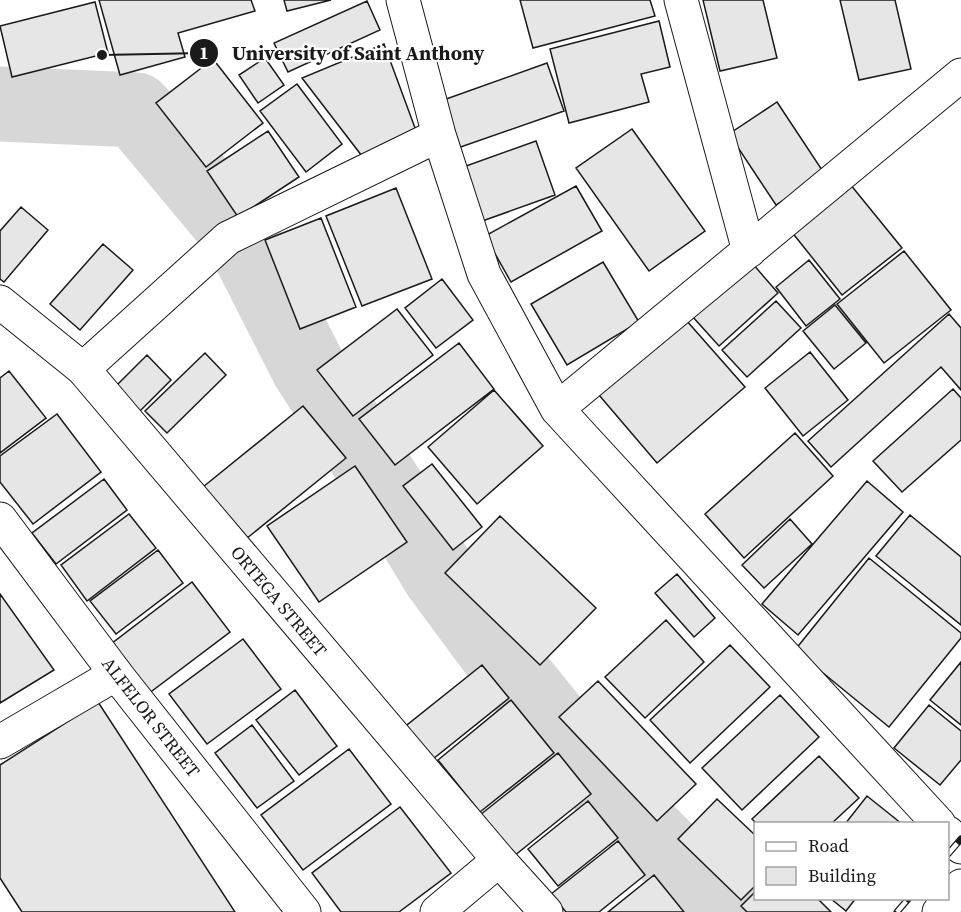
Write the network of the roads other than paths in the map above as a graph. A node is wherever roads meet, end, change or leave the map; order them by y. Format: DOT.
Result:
graph roads {
  1 [pos="403,0"];
  2 [pos="681,0"];
  3 [pos="961,75"];
  4 [pos="439,135"];
  5 [pos="749,251"];
  6 [pos="0,302"];
  7 [pos="82,369"];
  8 [pos="556,409"];
  9 [pos="0,519"];
  10 [pos="116,674"];
  11 [pos="0,742"];
  12 [pos="937,822"];
  13 [pos="949,834"];
  14 [pos="961,847"];
  15 [pos="499,860"];
  16 [pos="961,886"];
  17 [pos="304,912"];
  18 [pos="437,912"];
  19 [pos="546,912"];
  20 [pos="939,912"];
  1 -- 4 [label="street"];
  2 -- 5 [label="street"];
  3 -- 5 [label="street"];
  4 -- 7 [label="street"];
  4 -- 8 [label="street"];
  5 -- 8 [label="street"];
  6 -- 7 [label="street, ORTEGA STREET"];
  7 -- 15 [label="street, ORTEGA STREET"];
  8 -- 12 [label="street"];
  9 -- 10 [label="street, ALFELOR STREET"];
  10 -- 11 [label="street"];
  10 -- 17 [label="street, ALFELOR STREET"];
  13 -- 14 [label="street"];
  15 -- 18 [label="street"];
  15 -- 19 [label="street, ORTEGA STREET"];
  16 -- 20 [label="street"];
}
